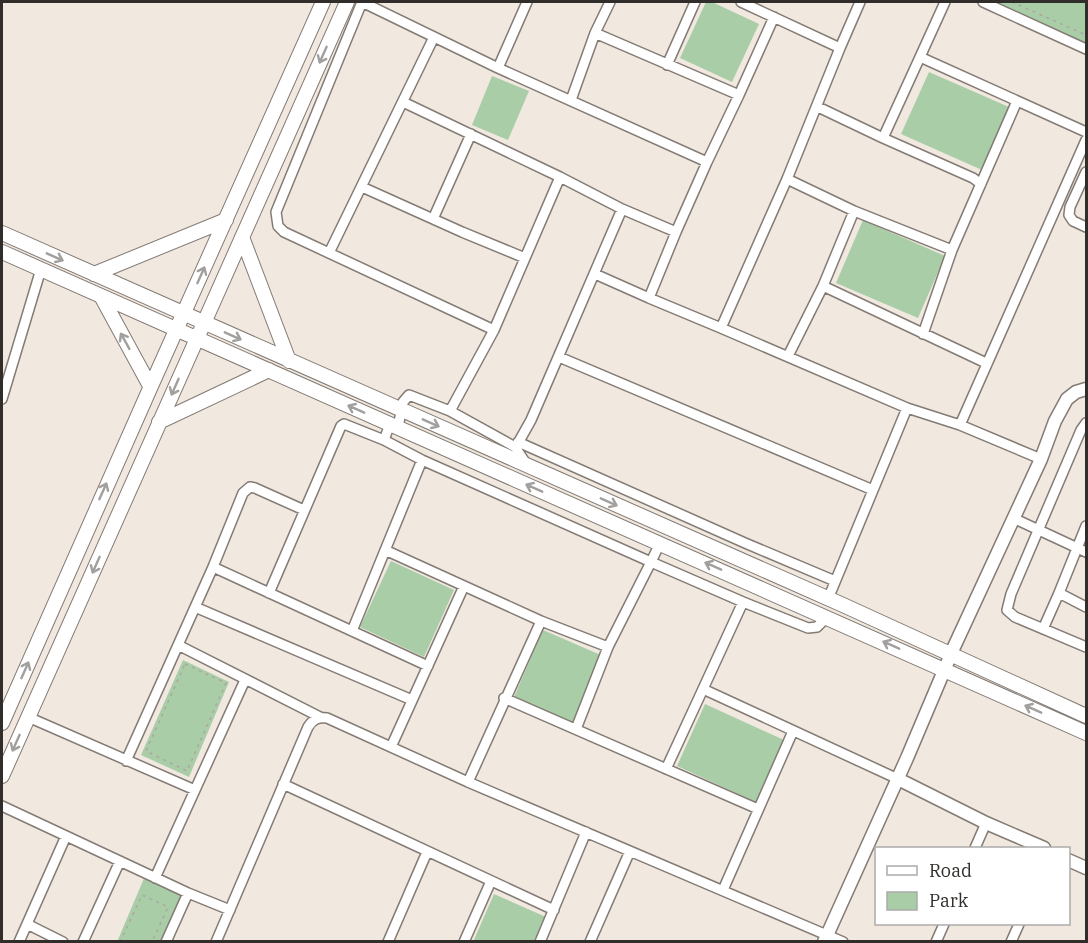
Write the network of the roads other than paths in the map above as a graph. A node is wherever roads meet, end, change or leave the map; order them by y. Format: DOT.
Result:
graph roads {
  1 [pos="323,2"];
  2 [pos="346,2"];
  3 [pos="362,2"];
  4 [pos="525,2"];
  5 [pos="610,2"];
  6 [pos="694,2"];
  7 [pos="741,2"];
  8 [pos="860,2"];
  9 [pos="945,2"];
  10 [pos="983,2"];
  11 [pos="774,17"];
  12 [pos="595,33"];
  13 [pos="434,37"];
  14 [pos="840,48"];
  15 [pos="1086,49"];
  16 [pos="920,57"];
  17 [pos="668,64"];
  18 [pos="498,68"];
  19 [pos="739,95"];
  20 [pos="571,100"];
  21 [pos="1017,101"];
  22 [pos="403,102"];
  23 [pos="818,107"];
  24 [pos="1086,132"];
  25 [pos="471,134"];
  26 [pos="883,138"];
  27 [pos="1086,140"];
  28 [pos="707,162"];
  29 [pos="1086,172"];
  30 [pos="560,177"];
  31 [pos="787,179"];
  32 [pos="981,184"];
  33 [pos="362,187"];
  34 [pos="622,209"];
  35 [pos="854,211"];
  36 [pos="433,219"];
  37 [pos="226,220"];
  38 [pos="1086,227"];
  39 [pos="676,232"];
  40 [pos="2,233"];
  41 [pos="242,237"];
  42 [pos="952,250"];
  43 [pos="2,252"];
  44 [pos="329,253"];
  45 [pos="525,258"];
  46 [pos="41,270"];
  47 [pos="94,274"];
  48 [pos="595,274"];
  49 [pos="823,286"];
  50 [pos="101,296"];
  51 [pos="649,298"];
  52 [pos="184,314"];
  53 [pos="203,323"];
  54 [pos="721,328"];
  55 [pos="177,329"];
  56 [pos="494,330"];
  57 [pos="923,334"];
  58 [pos="197,338"];
  59 [pos="788,356"];
  60 [pos="559,357"];
  61 [pos="289,361"];
  62 [pos="986,363"];
  63 [pos="269,370"];
  64 [pos="150,386"];
  65 [pos="1086,388"];
  66 [pos="2,399"];
  67 [pos="908,408"];
  68 [pos="401,410"];
  69 [pos="450,411"];
  70 [pos="159,422"];
  71 [pos="1086,423"];
  72 [pos="960,425"];
  73 [pos="394,426"];
  74 [pos="384,440"];
  75 [pos="517,445"];
  76 [pos="1041,459"];
  77 [pos="422,460"];
  78 [pos="528,466"];
  79 [pos="873,490"];
  80 [pos="304,510"];
  81 [pos="1013,518"];
  82 [pos="1086,526"];
  83 [pos="1038,529"];
  84 [pos="660,543"];
  85 [pos="1077,547"];
  86 [pos="385,550"];
  87 [pos="1086,552"];
  88 [pos="651,561"];
  89 [pos="213,567"];
  90 [pos="835,581"];
  91 [pos="464,586"];
  92 [pos="269,593"];
  93 [pos="1059,593"];
  94 [pos="828,599"];
  95 [pos="742,602"];
  96 [pos="195,607"];
  97 [pos="1086,607"];
  98 [pos="827,617"];
  99 [pos="541,621"];
  100 [pos="1043,629"];
  101 [pos="352,631"];
  102 [pos="178,645"];
  103 [pos="608,647"];
  104 [pos="1086,647"];
  105 [pos="951,654"];
  106 [pos="428,666"];
  107 [pos="945,669"];
  108 [pos="245,680"];
  109 [pos="703,689"];
  110 [pos="504,698"];
  111 [pos="412,700"];
  112 [pos="1086,716"];
  113 [pos="28,717"];
  114 [pos="320,717"];
  115 [pos="2,723"];
  116 [pos="576,729"];
  117 [pos="793,731"];
  118 [pos="1086,733"];
  119 [pos="391,747"];
  120 [pos="126,761"];
  121 [pos="666,769"];
  122 [pos="2,776"];
  123 [pos="898,779"];
  124 [pos="468,783"];
  125 [pos="283,784"];
  126 [pos="195,790"];
  127 [pos="2,806"];
  128 [pos="758,809"];
  129 [pos="986,823"];
  130 [pos="586,832"];
  131 [pos="66,836"];
  132 [pos="976,847"];
  133 [pos="1040,847"];
  134 [pos="630,851"];
  135 [pos="427,852"];
  136 [pos="120,861"];
  137 [pos="1070,861"];
  138 [pos="1086,868"];
  139 [pos="155,878"];
  140 [pos="491,881"];
  141 [pos="723,890"];
  142 [pos="188,893"];
  143 [pos="230,910"];
  144 [pos="554,910"];
  145 [pos="27,924"];
  146 [pos="944,925"];
  147 [pos="1019,925"];
  148 [pos="825,939"];
  149 [pos="1012,939"];
  150 [pos="19,942"];
  151 [pos="63,942"];
  152 [pos="83,942"];
  153 [pos="166,942"];
  154 [pos="216,942"];
  155 [pos="388,942"];
  156 [pos="464,942"];
  157 [pos="540,942"];
  158 [pos="590,942"];
  159 [pos="843,942"];
  160 [pos="936,942"];
  161 [pos="1023,942"];
  1 -- 37 [label="main road"];
  2 -- 41 [label="main road, one-way"];
  3 -- 13 [label="street"];
  3 -- 44 [label="street"];
  4 -- 18 [label="street"];
  5 -- 12 [label="street"];
  6 -- 17 [label="street"];
  7 -- 11 [label="street"];
  8 -- 14 [label="street"];
  9 -- 16 [label="street"];
  10 -- 15 [label="street"];
  11 -- 14 [label="street"];
  11 -- 19 [label="street"];
  12 -- 17 [label="street"];
  12 -- 20 [label="street"];
  13 -- 18 [label="street"];
  13 -- 22 [label="street"];
  14 -- 23 [label="street"];
  16 -- 21 [label="street"];
  16 -- 26 [label="street"];
  17 -- 19 [label="street"];
  18 -- 20 [label="street"];
  19 -- 28 [label="street"];
  20 -- 28 [label="street"];
  21 -- 24 [label="street"];
  21 -- 32 [label="street"];
  22 -- 25 [label="street"];
  22 -- 33 [label="street"];
  23 -- 26 [label="street"];
  23 -- 31 [label="street"];
  25 -- 30 [label="street"];
  25 -- 36 [label="street"];
  26 -- 32 [label="street"];
  27 -- 62 [label="street"];
  28 -- 39 [label="street"];
  29 -- 38 [label="street"];
  30 -- 34 [label="street"];
  30 -- 45 [label="street"];
  31 -- 35 [label="street"];
  31 -- 54 [label="street"];
  32 -- 42 [label="street"];
  33 -- 36 [label="street"];
  33 -- 44 [label="street"];
  34 -- 39 [label="street"];
  34 -- 48 [label="street"];
  35 -- 42 [label="street"];
  35 -- 49 [label="street"];
  36 -- 45 [label="street"];
  37 -- 47 [label="main road"];
  52 -- 37 [label="main road, one-way"];
  39 -- 51 [label="street"];
  40 -- 47 [label="main road, one-way"];
  41 -- 53 [label="main road"];
  41 -- 61 [label="main road"];
  42 -- 57 [label="street"];
  43 -- 46 [label="main road"];
  44 -- 56 [label="street"];
  45 -- 56 [label="street"];
  46 -- 50 [label="main road"];
  46 -- 66 [label="street"];
  47 -- 52 [label="main road"];
  48 -- 51 [label="street"];
  48 -- 60 [label="street"];
  49 -- 57 [label="street"];
  49 -- 59 [label="street"];
  50 -- 55 [label="main road"];
  64 -- 50 [label="main road, one-way"];
  51 -- 54 [label="street"];
  52 -- 53 [label="main road"];
  52 -- 55 [label="main road"];
  53 -- 58 [label="main road"];
  53 -- 61 [label="main road, one-way"];
  54 -- 59 [label="street"];
  55 -- 58 [label="main road"];
  55 -- 64 [label="main road"];
  56 -- 69 [label="street"];
  57 -- 62 [label="street"];
  58 -- 63 [label="main road"];
  58 -- 70 [label="main road, one-way"];
  59 -- 67 [label="street"];
  60 -- 75 [label="street"];
  60 -- 79 [label="street"];
  61 -- 68 [label="main road"];
  62 -- 72 [label="street"];
  63 -- 70 [label="main road"];
  73 -- 63 [label="main road, one-way"];
  115 -- 64 [label="main road, one-way"];
  65 -- 76 [label="street"];
  67 -- 72 [label="street"];
  67 -- 79 [label="street"];
  68 -- 69 [label="street"];
  68 -- 73 [label="street"];
  68 -- 78 [label="main road, one-way"];
  69 -- 75 [label="street"];
  70 -- 113 [label="main road, one-way"];
  71 -- 83 [label="street"];
  72 -- 76 [label="street"];
  73 -- 74 [label="street"];
  84 -- 73 [label="main road, one-way"];
  74 -- 77 [label="street"];
  74 -- 80 [label="street"];
  75 -- 78 [label="street"];
  75 -- 90 [label="street"];
  76 -- 81 [label="street"];
  77 -- 86 [label="street"];
  77 -- 88 [label="street"];
  78 -- 94 [label="main road, one-way"];
  79 -- 90 [label="street"];
  80 -- 89 [label="street"];
  80 -- 92 [label="street"];
  81 -- 83 [label="street"];
  81 -- 105 [label="street"];
  82 -- 85 [label="street"];
  83 -- 85 [label="street"];
  83 -- 100 [label="street"];
  84 -- 88 [label="street"];
  98 -- 84 [label="main road, one-way"];
  85 -- 87 [label="street"];
  85 -- 93 [label="street"];
  86 -- 91 [label="street"];
  86 -- 101 [label="street"];
  88 -- 95 [label="street"];
  88 -- 103 [label="street"];
  89 -- 92 [label="street"];
  89 -- 96 [label="street"];
  90 -- 94 [label="street"];
  91 -- 99 [label="street"];
  91 -- 106 [label="street"];
  92 -- 101 [label="street"];
  93 -- 97 [label="street"];
  93 -- 100 [label="street"];
  94 -- 105 [label="main road"];
  95 -- 98 [label="street"];
  95 -- 109 [label="street"];
  96 -- 102 [label="street"];
  96 -- 111 [label="street"];
  107 -- 98 [label="main road, one-way"];
  99 -- 103 [label="street"];
  99 -- 110 [label="street"];
  100 -- 104 [label="street"];
  101 -- 106 [label="street"];
  102 -- 108 [label="street"];
  102 -- 120 [label="street"];
  103 -- 116 [label="street"];
  105 -- 107 [label="street"];
  105 -- 112 [label="main road"];
  106 -- 111 [label="street"];
  118 -- 107 [label="main road, one-way"];
  107 -- 123 [label="street"];
  108 -- 114 [label="street"];
  108 -- 126 [label="street"];
  109 -- 117 [label="street"];
  109 -- 121 [label="street"];
  110 -- 116 [label="street"];
  110 -- 124 [label="street"];
  111 -- 119 [label="street"];
  113 -- 120 [label="street"];
  113 -- 122 [label="main road, one-way"];
  114 -- 119 [label="street"];
  114 -- 125 [label="street"];
  116 -- 121 [label="street"];
  117 -- 123 [label="street"];
  117 -- 128 [label="street"];
  119 -- 124 [label="street"];
  120 -- 126 [label="street"];
  121 -- 128 [label="street"];
  123 -- 129 [label="street"];
  123 -- 148 [label="street"];
  124 -- 130 [label="street"];
  125 -- 135 [label="street"];
  125 -- 143 [label="street"];
  126 -- 139 [label="street"];
  127 -- 131 [label="street"];
  128 -- 141 [label="street"];
  129 -- 132 [label="street"];
  129 -- 133 [label="street"];
  130 -- 134 [label="street"];
  130 -- 144 [label="street"];
  131 -- 136 [label="street"];
  131 -- 145 [label="street"];
  134 -- 141 [label="street"];
  134 -- 158 [label="street"];
  135 -- 140 [label="street"];
  135 -- 155 [label="street"];
  136 -- 139 [label="street"];
  136 -- 152 [label="street"];
  137 -- 138 [label="street"];
  139 -- 142 [label="street"];
  140 -- 144 [label="street"];
  140 -- 156 [label="street"];
  141 -- 148 [label="street"];
  142 -- 143 [label="street"];
  142 -- 153 [label="street"];
  143 -- 154 [label="street"];
  144 -- 157 [label="street"];
  145 -- 150 [label="street"];
  145 -- 151 [label="street"];
  146 -- 160 [label="street"];
  147 -- 149 [label="street"];
  148 -- 159 [label="street"];
  149 -- 161 [label="street"];
}
